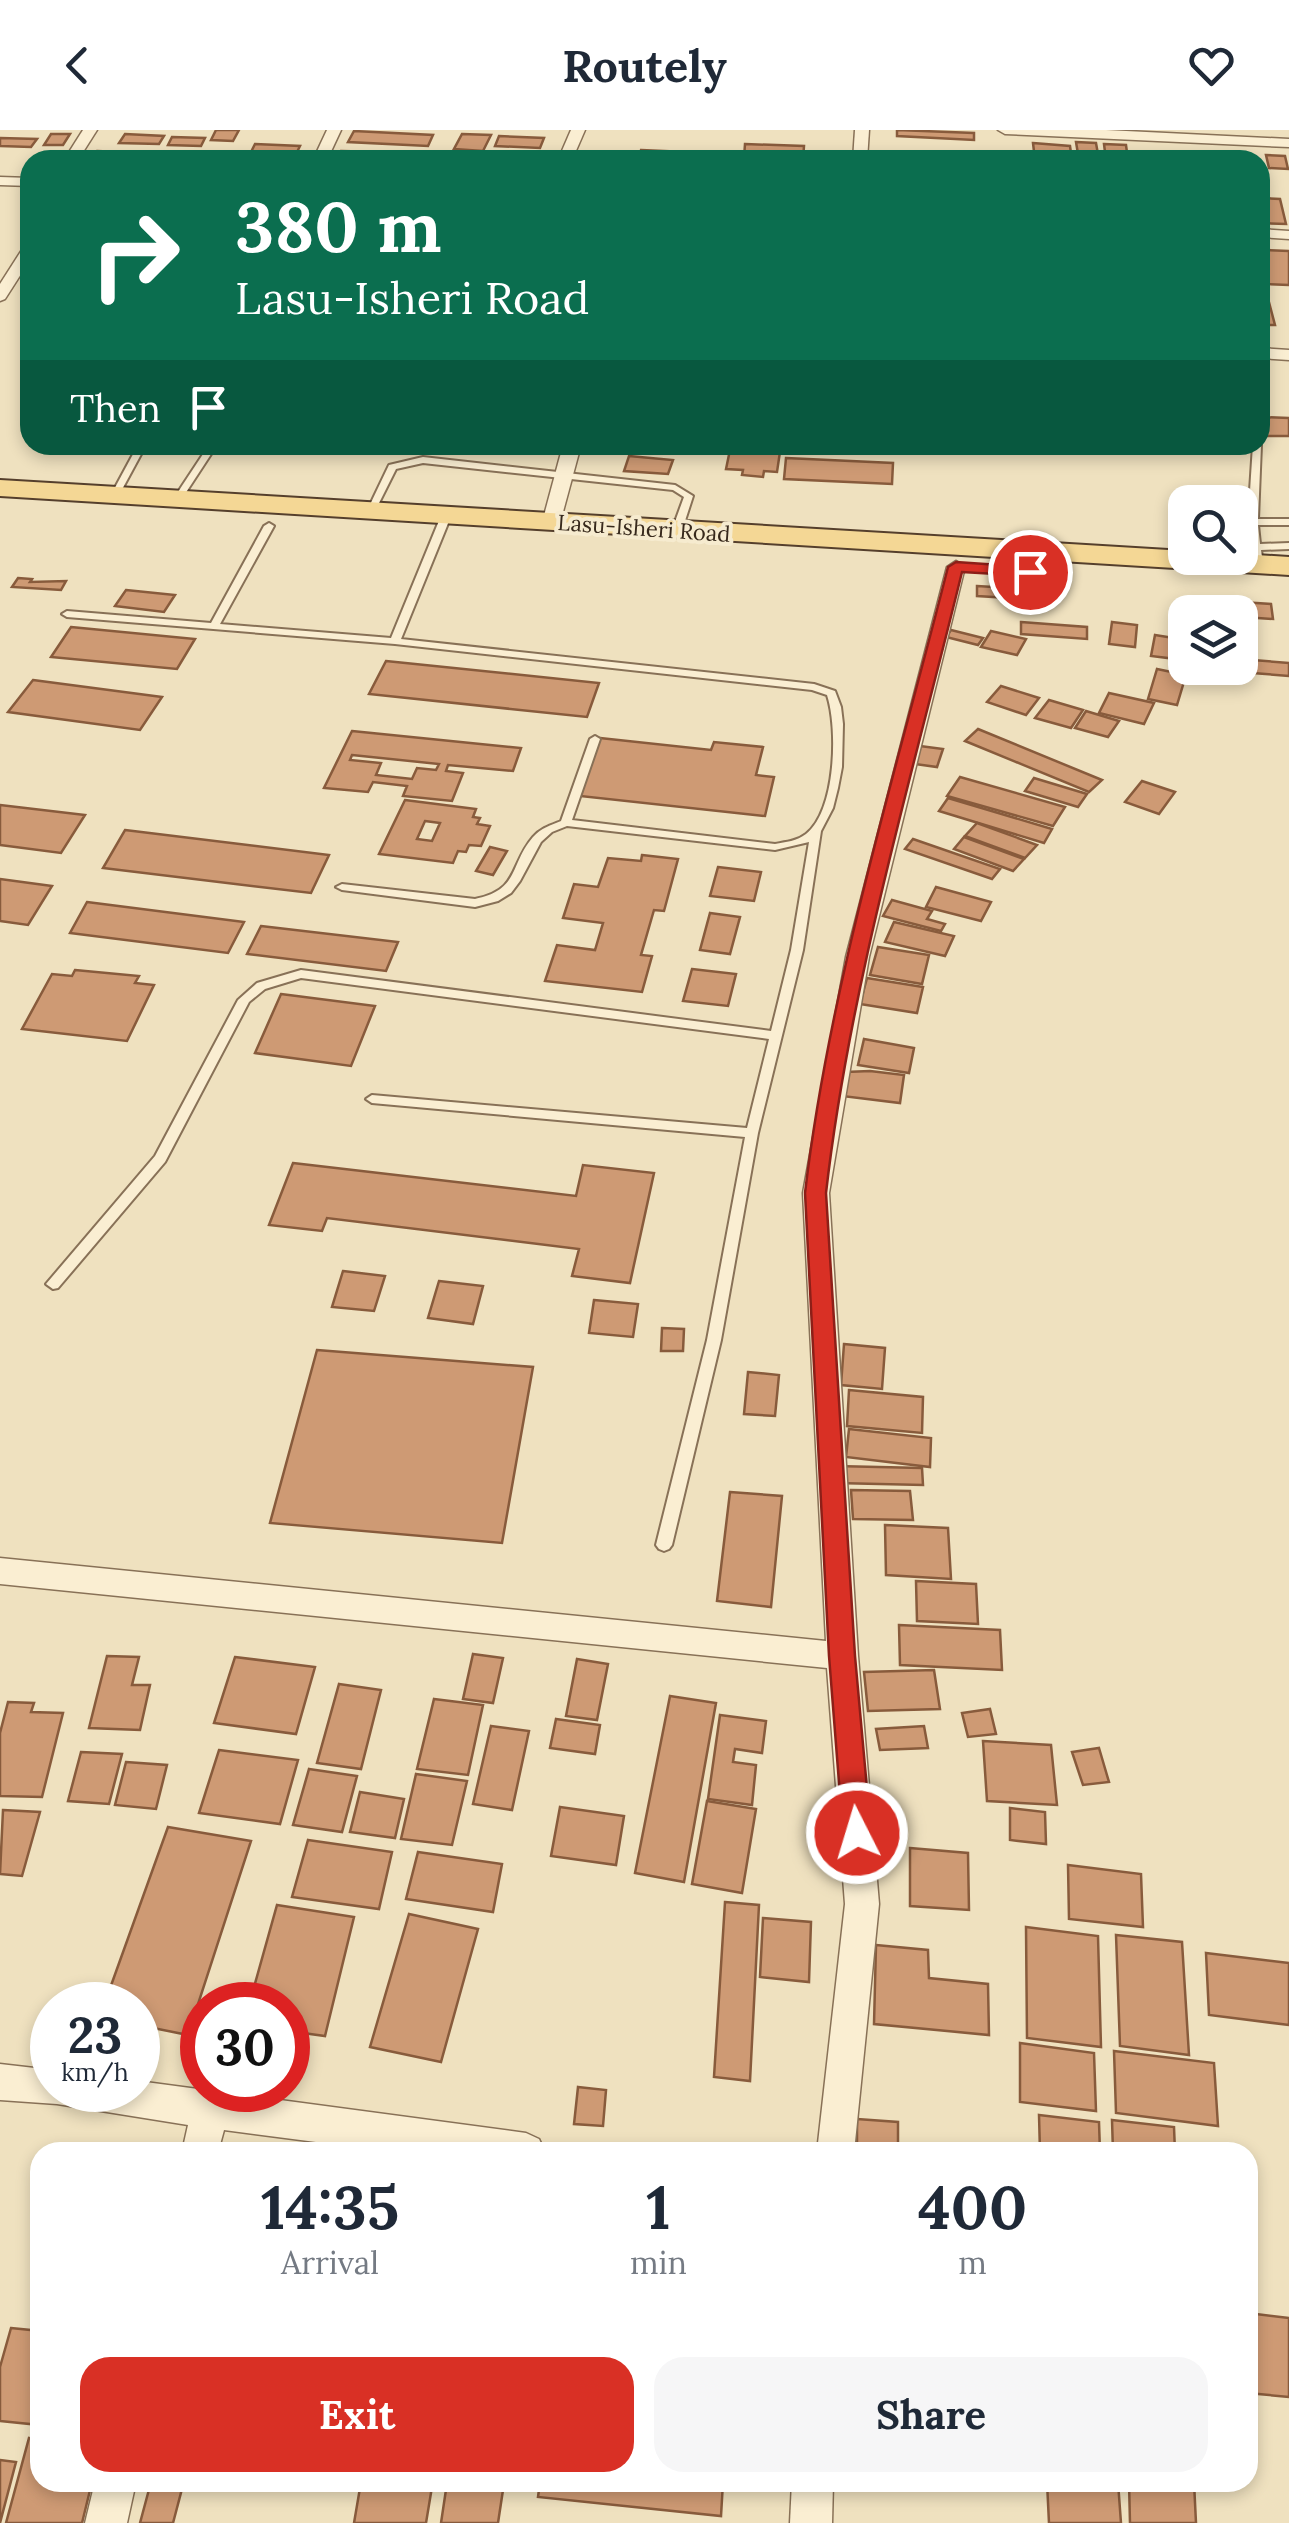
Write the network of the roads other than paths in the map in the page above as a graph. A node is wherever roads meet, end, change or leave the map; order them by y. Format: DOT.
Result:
graph roads {
  1 [pos="1005,130"];
  2 [pos="1099,133"];
  3 [pos="1289,143"];
  4 [pos="20,264"];
  5 [pos="1,295"];
  6 [pos="137,455"];
  7 [pos="206,455"];
  8 [pos="569,455"];
  9 [pos="1256,455"];
  10 [pos="564,476"];
  11 [pos="1255,485"];
  12 [pos="0,488"];
  13 [pos="115,495"];
  14 [pos="178,498"];
  15 [pos="0,510"];
  16 [pos="371,511"];
  17 [pos="1258,522"];
  18 [pos="1289,522"];
  19 [pos="551,523"];
  20 [pos="269,526"];
  21 [pos="442,526"];
  22 [pos="677,530"];
  23 [pos="1289,546"];
  24 [pos="1168,552"];
  25 [pos="1258,556"];
  26 [pos="1258,556"];
  27 [pos="1289,566"];
  28 [pos="956,567"];
  29 [pos="1289,588"];
  30 [pos="68,614"];
  31 [pos="214,626"];
  32 [pos="395,641"];
  33 [pos="595,739"];
  34 [pos="566,823"];
  35 [pos="816,832"];
  36 [pos="342,887"];
  37 [pos="775,1036"];
  38 [pos="372,1100"];
  39 [pos="752,1133"];
  40 [pos="53,1284"];
  41 [pos="664,1545"];
  42 [pos="0,1571"];
  43 [pos="842,1656"];
  44 [pos="0,2082"];
  45 [pos="30,2085"];
  46 [pos="210,2112"];
  47 [pos="246,2112"];
  48 [pos="202,2142"];
  49 [pos="456,2142"];
  50 [pos="836,2142"];
  51 [pos="114,2492"];
  52 [pos="812,2492"];
  53 [pos="106,2523"];
  54 [pos="810,2523"];
  1 -- 2 [label="street"];
  2 -- 3 [label="street"];
  4 -- 5 [label="street"];
  6 -- 13 [label="lane"];
  7 -- 14 [label="lane"];
  8 -- 10 [label="street"];
  9 -- 11 [label="lane"];
  10 -- 16 [label="lane"];
  10 -- 19 [label="street"];
  10 -- 22 [label="lane"];
  12 -- 13 [label="main road, Lasu-Isheri Road"];
  13 -- 14 [label="main road, Lasu-Isheri Road"];
  14 -- 16 [label="main road, Lasu-Isheri Road"];
  15 -- 20 [label="main road, Lasu-Isheri Road"];
  16 -- 21 [label="main road, Lasu-Isheri Road"];
  17 -- 18 [label="lane"];
  19 -- 21 [label="main road, Lasu-Isheri Road"];
  19 -- 22 [label="main road, Lasu-Isheri Road"];
  20 -- 21 [label="main road, Lasu-Isheri Road"];
  20 -- 31 [label="lane"];
  21 -- 28 [label="main road, Lasu-Isheri Road"];
  21 -- 32 [label="lane"];
  22 -- 24 [label="main road, Lasu-Isheri Road"];
  23 -- 25 [label="lane"];
  26 -- 27 [label="main road, Lasu-Isheri Road"];
  28 -- 29 [label="main road, Lasu-Isheri Road"];
  28 -- 43 [label="street"];
  30 -- 31 [label="lane"];
  31 -- 32 [label="lane"];
  32 -- 35 [label="lane"];
  33 -- 34 [label="lane"];
  34 -- 35 [label="lane"];
  34 -- 36 [label="lane"];
  35 -- 37 [label="lane"];
  37 -- 39 [label="lane"];
  37 -- 40 [label="lane"];
  38 -- 39 [label="lane"];
  39 -- 41 [label="lane"];
  42 -- 43 [label="street"];
  43 -- 50 [label="street"];
  44 -- 45 [label="street"];
  46 -- 48 [label="street"];
  47 -- 49 [label="street"];
  51 -- 53 [label="street"];
  52 -- 54 [label="street"];
}
